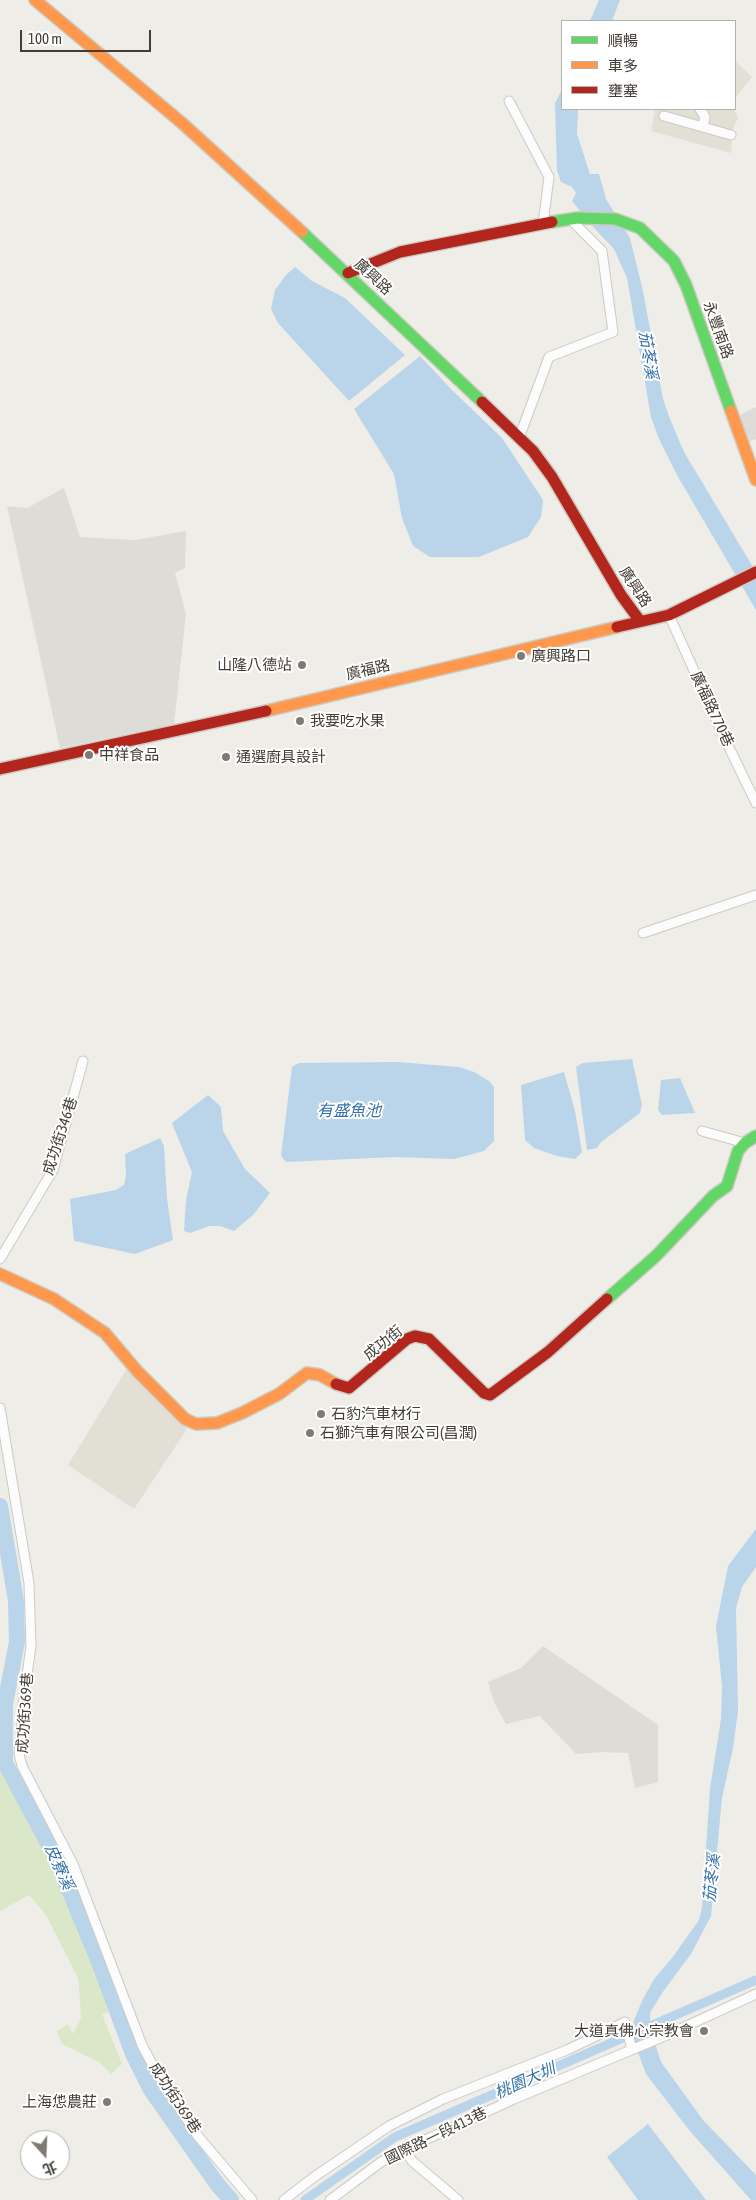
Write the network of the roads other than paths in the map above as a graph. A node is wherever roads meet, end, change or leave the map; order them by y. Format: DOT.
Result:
graph roads {
  1 [pos="35,0"];
  2 [pos="509,101"];
  3 [pos="701,110"];
  4 [pos="664,116"];
  5 [pos="703,127"];
  6 [pos="731,135"];
  7 [pos="570,219"];
  8 [pos="543,224"];
  9 [pos="348,273"];
  10 [pos="519,438"];
  11 [pos="756,480"];
  12 [pos="756,572"];
  13 [pos="669,615"];
  14 [pos="640,621"];
  15 [pos="0,769"];
  16 [pos="756,803"];
  17 [pos="756,895"];
  18 [pos="643,933"];
  19 [pos="83,1061"];
  20 [pos="702,1131"];
  21 [pos="756,1136"];
  22 [pos="745,1143"];
  23 [pos="0,1259"];
  24 [pos="0,1274"];
  25 [pos="0,1408"];
  26 [pos="756,1994"];
  27 [pos="632,2050"];
  28 [pos="404,2150"];
  29 [pos="252,2200"];
  30 [pos="284,2200"];
  31 [pos="330,2200"];
  32 [pos="458,2200"];
  1 -- 9 [label="street, 廣興路"];
  2 -- 8 [label="street"];
  3 -- 5 [label="street"];
  4 -- 5 [label="street"];
  5 -- 6 [label="street"];
  7 -- 8 [label="street"];
  7 -- 10 [label="street"];
  7 -- 11 [label="street, 永豐南路"];
  8 -- 9 [label="street"];
  9 -- 10 [label="street, 廣興路"];
  10 -- 14 [label="street, 廣興路"];
  12 -- 13 [label="street, 廣福路"];
  13 -- 14 [label="street, 廣福路"];
  13 -- 16 [label="street, 廣福路770巷"];
  14 -- 15 [label="street, 廣福路"];
  17 -- 18 [label="street"];
  19 -- 23 [label="street, 成功街346巷"];
  20 -- 22 [label="street"];
  21 -- 22 [label="street"];
  22 -- 24 [label="street, 成功街"];
  25 -- 29 [label="street, 成功街369巷"];
  26 -- 27 [label="street, 國際路一段413巷"];
  27 -- 28 [label="street, 國際路一段413巷"];
  27 -- 30 [label="street"];
  28 -- 31 [label="street, 國際路一段413巷"];
  28 -- 32 [label="street"];
}
